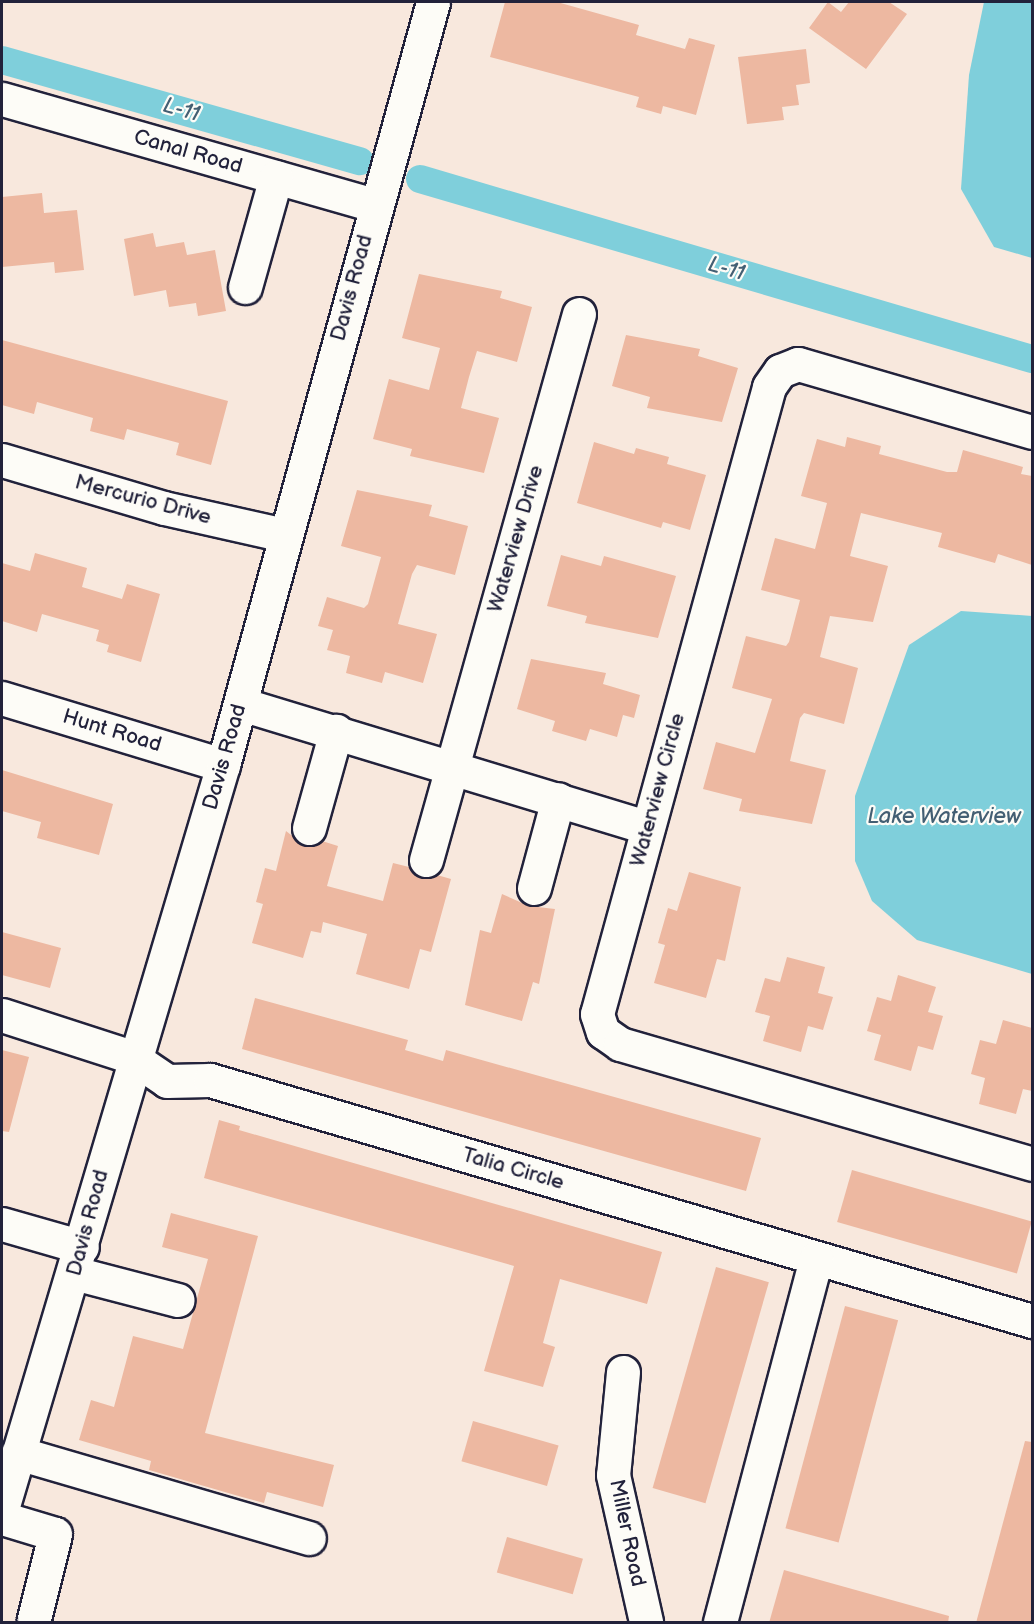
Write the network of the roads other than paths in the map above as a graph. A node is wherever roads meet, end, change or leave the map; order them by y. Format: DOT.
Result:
graph roads {
  1 [pos="433,2"];
  2 [pos="2,99"];
  3 [pos="276,177"];
  4 [pos="375,205"];
  5 [pos="245,287"];
  6 [pos="579,314"];
  7 [pos="1032,432"];
  8 [pos="2,460"];
  9 [pos="285,535"];
  10 [pos="2,698"];
  11 [pos="240,704"];
  12 [pos="336,731"];
  13 [pos="223,765"];
  14 [pos="452,765"];
  15 [pos="558,799"];
  16 [pos="309,828"];
  17 [pos="648,828"];
  18 [pos="426,860"];
  19 [pos="534,888"];
  20 [pos="2,1015"];
  21 [pos="132,1057"];
  22 [pos="1032,1164"];
  23 [pos="2,1224"];
  24 [pos="816,1258"];
  25 [pos="78,1260"];
  26 [pos="178,1300"];
  27 [pos="1032,1321"];
  28 [pos="623,1372"];
  29 [pos="18,1453"];
  30 [pos="2,1509"];
  31 [pos="2,1518"];
  32 [pos="309,1538"];
  33 [pos="34,1619"];
  34 [pos="646,1623"];
  35 [pos="720,1623"];
  1 -- 4 [label="street, Davis Road"];
  2 -- 3 [label="street, Canal Road"];
  3 -- 4 [label="street, Canal Road"];
  3 -- 5 [label="street"];
  4 -- 9 [label="street, Davis Road"];
  6 -- 14 [label="street, Waterview Drive"];
  7 -- 17 [label="street, Waterview Circle"];
  8 -- 9 [label="street, Mercurio Drive"];
  9 -- 11 [label="street, Davis Road"];
  10 -- 13 [label="street, Hunt Road"];
  11 -- 12 [label="street"];
  11 -- 13 [label="street, Davis Road"];
  12 -- 14 [label="street"];
  12 -- 16 [label="street"];
  13 -- 21 [label="street, Davis Road"];
  14 -- 15 [label="street"];
  14 -- 18 [label="street, Waterview Drive"];
  15 -- 17 [label="street"];
  15 -- 19 [label="street"];
  17 -- 22 [label="street, Waterview Circle"];
  20 -- 21 [label="street, Talia Circle"];
  21 -- 24 [label="street, Talia Circle"];
  21 -- 25 [label="street, Davis Road"];
  23 -- 25 [label="street"];
  24 -- 27 [label="street, Talia Circle"];
  24 -- 35 [label="street"];
  25 -- 26 [label="street"];
  25 -- 29 [label="street, Davis Road"];
  28 -- 34 [label="street, Miller Road"];
  29 -- 30 [label="street, Davis Road"];
  29 -- 32 [label="street"];
  31 -- 33 [label="street"];
}
